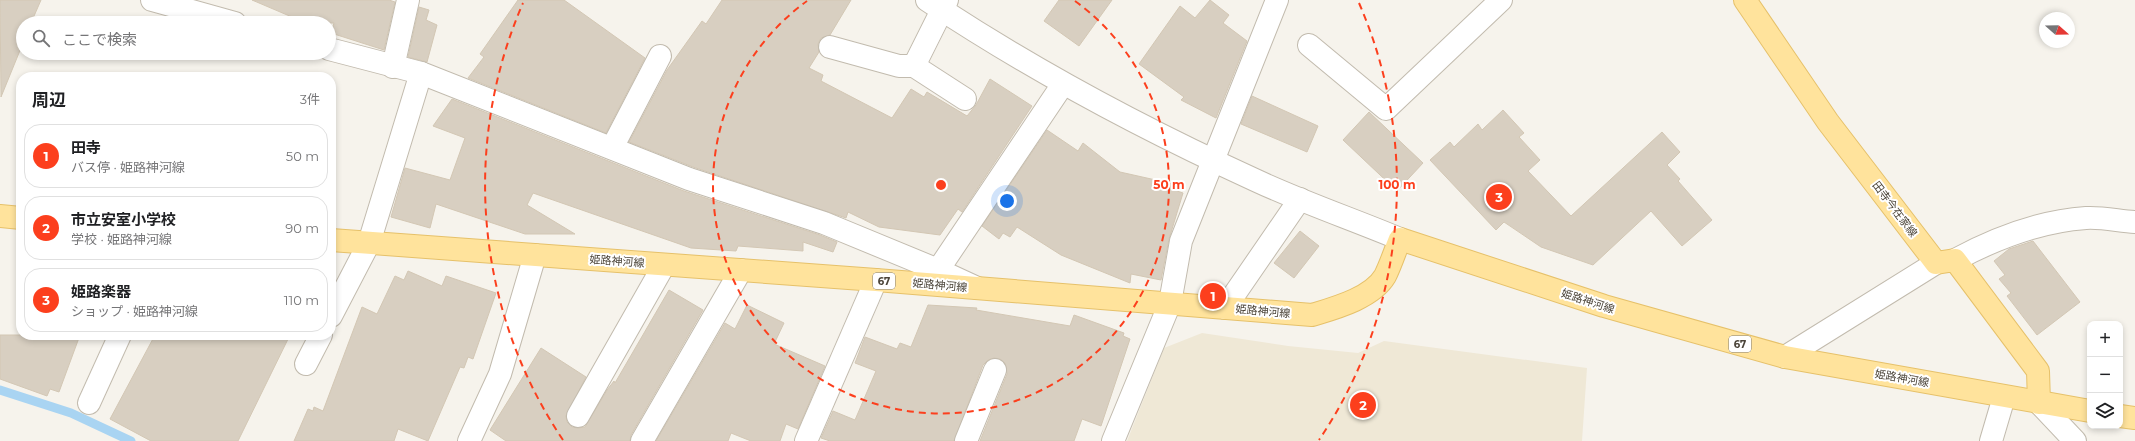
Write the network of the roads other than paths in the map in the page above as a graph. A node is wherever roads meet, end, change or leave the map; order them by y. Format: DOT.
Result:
graph roads {
  1 [pos="152,0"];
  2 [pos="408,0"];
  3 [pos="1277,0"];
  4 [pos="1501,0"];
  5 [pos="1744,0"];
  6 [pos="939,3"];
  7 [pos="210,16"];
  8 [pos="1309,46"];
  9 [pos="830,47"];
  10 [pos="336,51"];
  11 [pos="660,56"];
  12 [pos="914,66"];
  13 [pos="393,67"];
  14 [pos="421,73"];
  15 [pos="1063,84"];
  16 [pos="964,100"];
  17 [pos="612,148"];
  18 [pos="1213,161"];
  19 [pos="1300,199"];
  20 [pos="0,216"];
  21 [pos="16,218"];
  22 [pos="2135,222"];
  23 [pos="1400,238"];
  24 [pos="336,240"];
  25 [pos="370,243"];
  26 [pos="535,255"];
  27 [pos="1945,262"];
  28 [pos="664,265"];
  29 [pos="741,270"];
  30 [pos="938,270"];
  31 [pos="876,280"];
  32 [pos="978,288"];
  33 [pos="1170,303"];
  34 [pos="336,307"];
  35 [pos="1225,308"];
  36 [pos="118,340"];
  37 [pos="318,340"];
  38 [pos="1785,356"];
  39 [pos="306,364"];
  40 [pos="995,370"];
  41 [pos="2004,397"];
  42 [pos="2039,403"];
  43 [pos="89,404"];
  44 [pos="2087,411"];
  45 [pos="578,416"];
  46 [pos="2123,416"];
  47 [pos="2135,418"];
  48 [pos="469,441"];
  49 [pos="642,441"];
  50 [pos="806,441"];
  51 [pos="966,441"];
  52 [pos="1113,441"];
  53 [pos="1991,441"];
  54 [pos="2075,441"];
  1 -- 7 [label="street"];
  2 -- 13 [label="street"];
  3 -- 18 [label="street"];
  4 -- 8 [label="street"];
  5 -- 27 [label="main road, 田寺今在家線"];
  6 -- 12 [label="street"];
  6 -- 15 [label="street"];
  9 -- 12 [label="street"];
  10 -- 13 [label="street"];
  11 -- 17 [label="street"];
  12 -- 16 [label="street"];
  13 -- 14 [label="street"];
  14 -- 17 [label="street"];
  14 -- 25 [label="street"];
  15 -- 18 [label="street"];
  15 -- 30 [label="street"];
  17 -- 30 [label="street"];
  18 -- 19 [label="street"];
  18 -- 33 [label="street"];
  19 -- 23 [label="street"];
  19 -- 35 [label="street"];
  20 -- 21 [label="main road"];
  22 -- 27 [label="street"];
  23 -- 35 [label="main road, 姫路神河線 / 67"];
  23 -- 38 [label="main road, 姫路神河線 / 67"];
  24 -- 25 [label="main road, 姫路神河線 / 67"];
  25 -- 26 [label="main road, 姫路神河線 / 67"];
  25 -- 34 [label="street"];
  26 -- 28 [label="main road, 姫路神河線 / 67"];
  26 -- 48 [label="street"];
  27 -- 38 [label="street"];
  27 -- 42 [label="main road, 田寺今在家線"];
  28 -- 29 [label="main road, 姫路神河線 / 67"];
  28 -- 45 [label="street"];
  29 -- 31 [label="main road, 姫路神河線 / 67"];
  29 -- 49 [label="street"];
  30 -- 32 [label="street"];
  31 -- 32 [label="main road, 姫路神河線 / 67"];
  31 -- 50 [label="street"];
  32 -- 33 [label="main road, 姫路神河線 / 67"];
  33 -- 35 [label="main road, 姫路神河線 / 67"];
  33 -- 52 [label="street"];
  36 -- 43 [label="street"];
  37 -- 39 [label="street"];
  38 -- 41 [label="main road, 姫路神河線 / 67"];
  40 -- 51 [label="street"];
  41 -- 42 [label="main road, 姫路神河線 / 67"];
  41 -- 53 [label="street"];
  42 -- 44 [label="main road, 姫路神河線 / 67"];
  42 -- 54 [label="street"];
  46 -- 47 [label="main road"];
}
